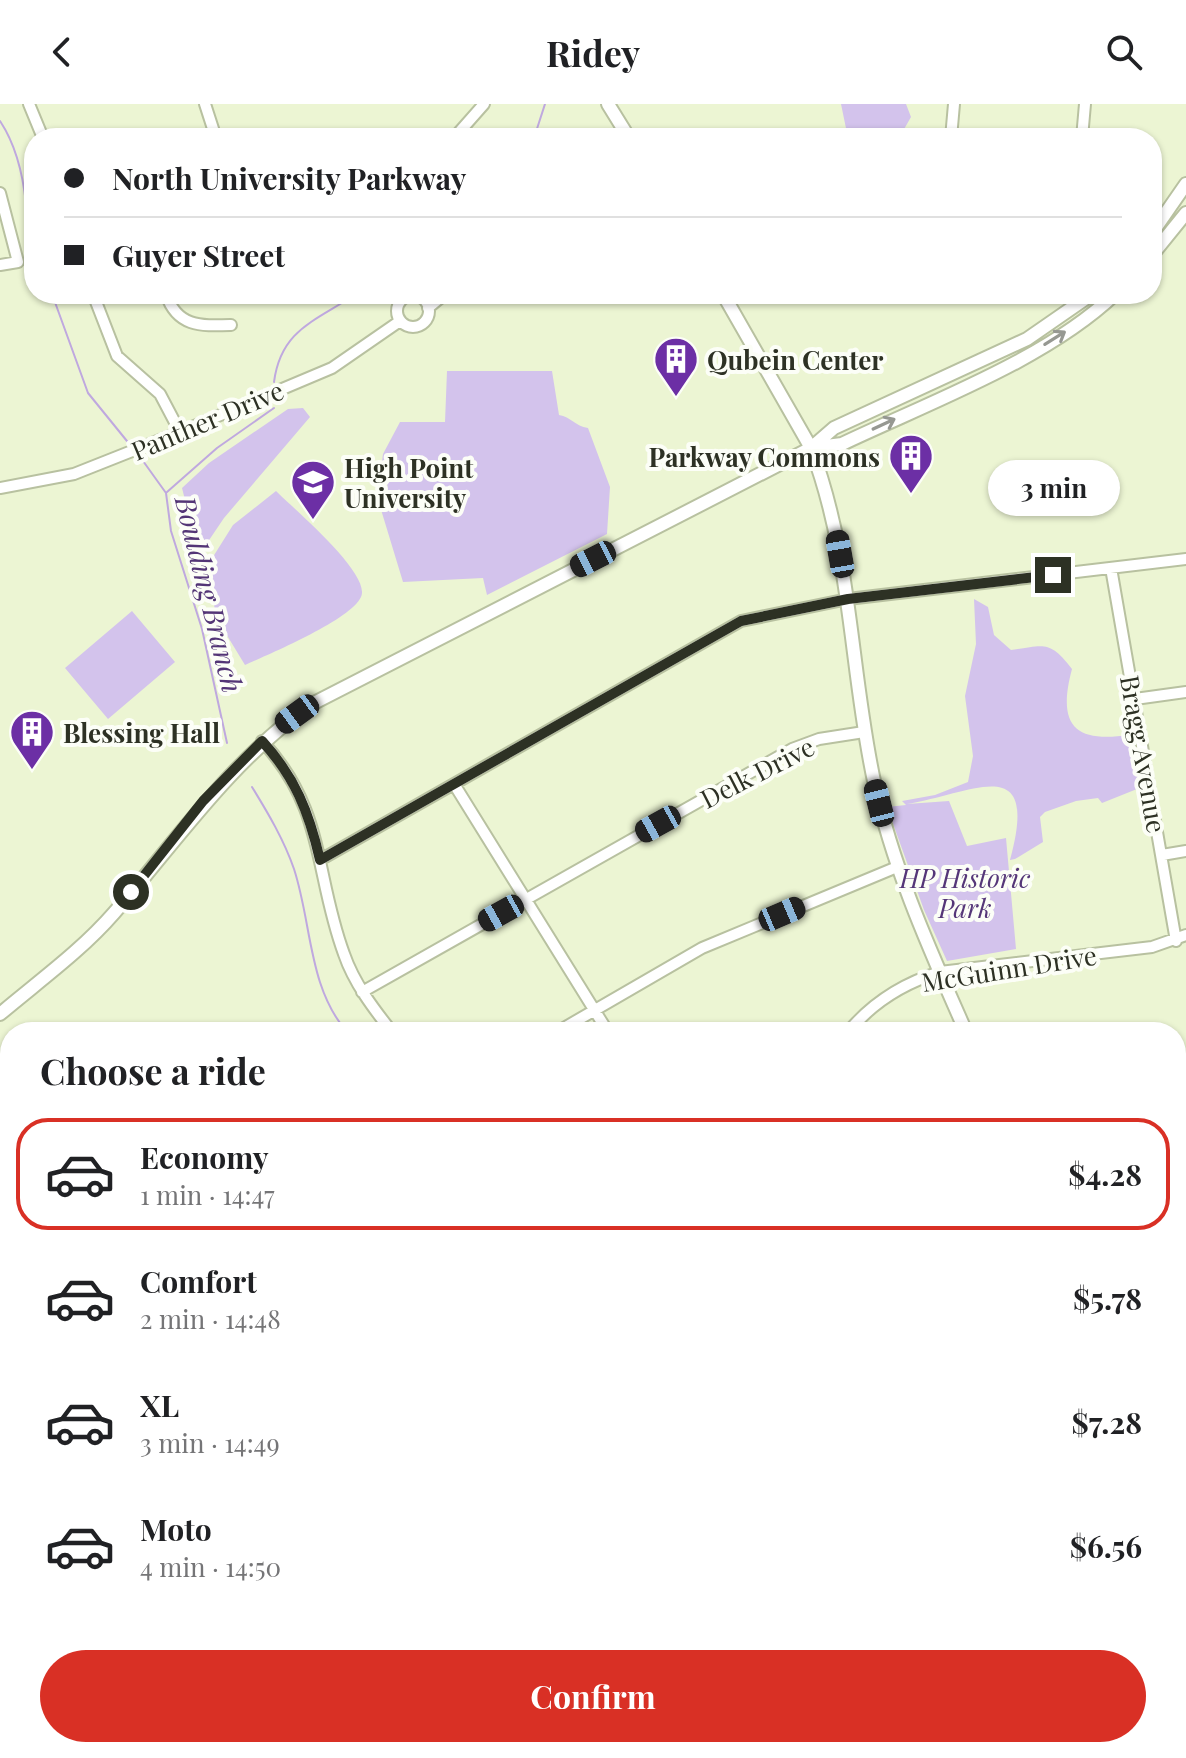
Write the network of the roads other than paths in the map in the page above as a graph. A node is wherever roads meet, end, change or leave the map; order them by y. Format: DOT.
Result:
graph roads {
  1 [pos="29,104"];
  2 [pos="205,104"];
  3 [pos="484,104"];
  4 [pos="608,104"];
  5 [pos="954,104"];
  6 [pos="1085,104"];
  7 [pos="39,128"];
  8 [pos="213,128"];
  9 [pos="463,128"];
  10 [pos="623,128"];
  11 [pos="952,128"];
  12 [pos="1083,128"];
  13 [pos="1186,184"];
  14 [pos="0,193"];
  15 [pos="1186,197"];
  16 [pos="1186,213"];
  17 [pos="1167,214"];
  18 [pos="1162,220"];
  19 [pos="1162,232"];
  20 [pos="1162,243"];
  21 [pos="0,265"];
  22 [pos="97,304"];
  23 [pos="170,304"];
  24 [pos="399,304"];
  25 [pos="426,304"];
  26 [pos="433,304"];
  27 [pos="729,304"];
  28 [pos="1079,304"];
  29 [pos="1104,304"];
  30 [pos="428,308"];
  31 [pos="400,321"];
  32 [pos="231,325"];
  33 [pos="180,432"];
  34 [pos="811,448"];
  35 [pos="0,488"];
  36 [pos="1186,559"];
  37 [pos="1111,568"];
  38 [pos="848,599"];
  39 [pos="1186,692"];
  40 [pos="1135,699"];
  41 [pos="864,732"];
  42 [pos="262,741"];
  43 [pos="454,784"];
  44 [pos="1186,851"];
  45 [pos="1162,855"];
  46 [pos="320,860"];
  47 [pos="897,867"];
  48 [pos="524,900"];
  49 [pos="1181,938"];
  50 [pos="940,972"];
  51 [pos="362,992"];
  52 [pos="593,1010"];
  53 [pos="0,1014"];
  54 [pos="384,1022"];
  55 [pos="573,1022"];
  56 [pos="601,1022"];
  57 [pos="859,1022"];
  58 [pos="962,1022"];
  1 -- 7 [label="street"];
  2 -- 8 [label="street"];
  3 -- 9 [label="street"];
  4 -- 10 [label="main road"];
  5 -- 11 [label="street"];
  6 -- 12 [label="street"];
  13 -- 17 [label="main road"];
  14 -- 21 [label="street"];
  15 -- 16 [label="main road"];
  16 -- 20 [label="main road"];
  17 -- 18 [label="main road"];
  17 -- 19 [label="main road"];
  22 -- 33 [label="street"];
  23 -- 32 [label="street"];
  24 -- 31 [label="street"];
  25 -- 30 [label="street"];
  26 -- 30 [label="street"];
  27 -- 34 [label="main road"];
  28 -- 34 [label="main road"];
  34 -- 29 [label="main road, one-way"];
  30 -- 31 [label="street"];
  31 -- 33 [label="street, Panther Drive"];
  33 -- 35 [label="street, Panther Drive"];
  34 -- 38 [label="main road"];
  34 -- 42 [label="main road"];
  36 -- 37 [label="street"];
  37 -- 38 [label="street"];
  37 -- 40 [label="street, Bragg Avenue"];
  38 -- 41 [label="main road"];
  38 -- 43 [label="street"];
  39 -- 40 [label="street"];
  40 -- 45 [label="street, Bragg Avenue"];
  41 -- 47 [label="main road"];
  41 -- 48 [label="street, Delk Drive"];
  42 -- 46 [label="street"];
  42 -- 53 [label="main road"];
  43 -- 46 [label="street"];
  43 -- 48 [label="street"];
  44 -- 45 [label="street"];
  45 -- 49 [label="street, Bragg Avenue"];
  46 -- 51 [label="street"];
  47 -- 50 [label="main road"];
  47 -- 52 [label="street"];
  48 -- 51 [label="street, Delk Drive"];
  48 -- 52 [label="street"];
  49 -- 50 [label="street, McGuinn Drive"];
  50 -- 57 [label="street, McGuinn Drive"];
  50 -- 58 [label="main road"];
  51 -- 54 [label="street"];
  52 -- 55 [label="street"];
  52 -- 56 [label="street"];
}
